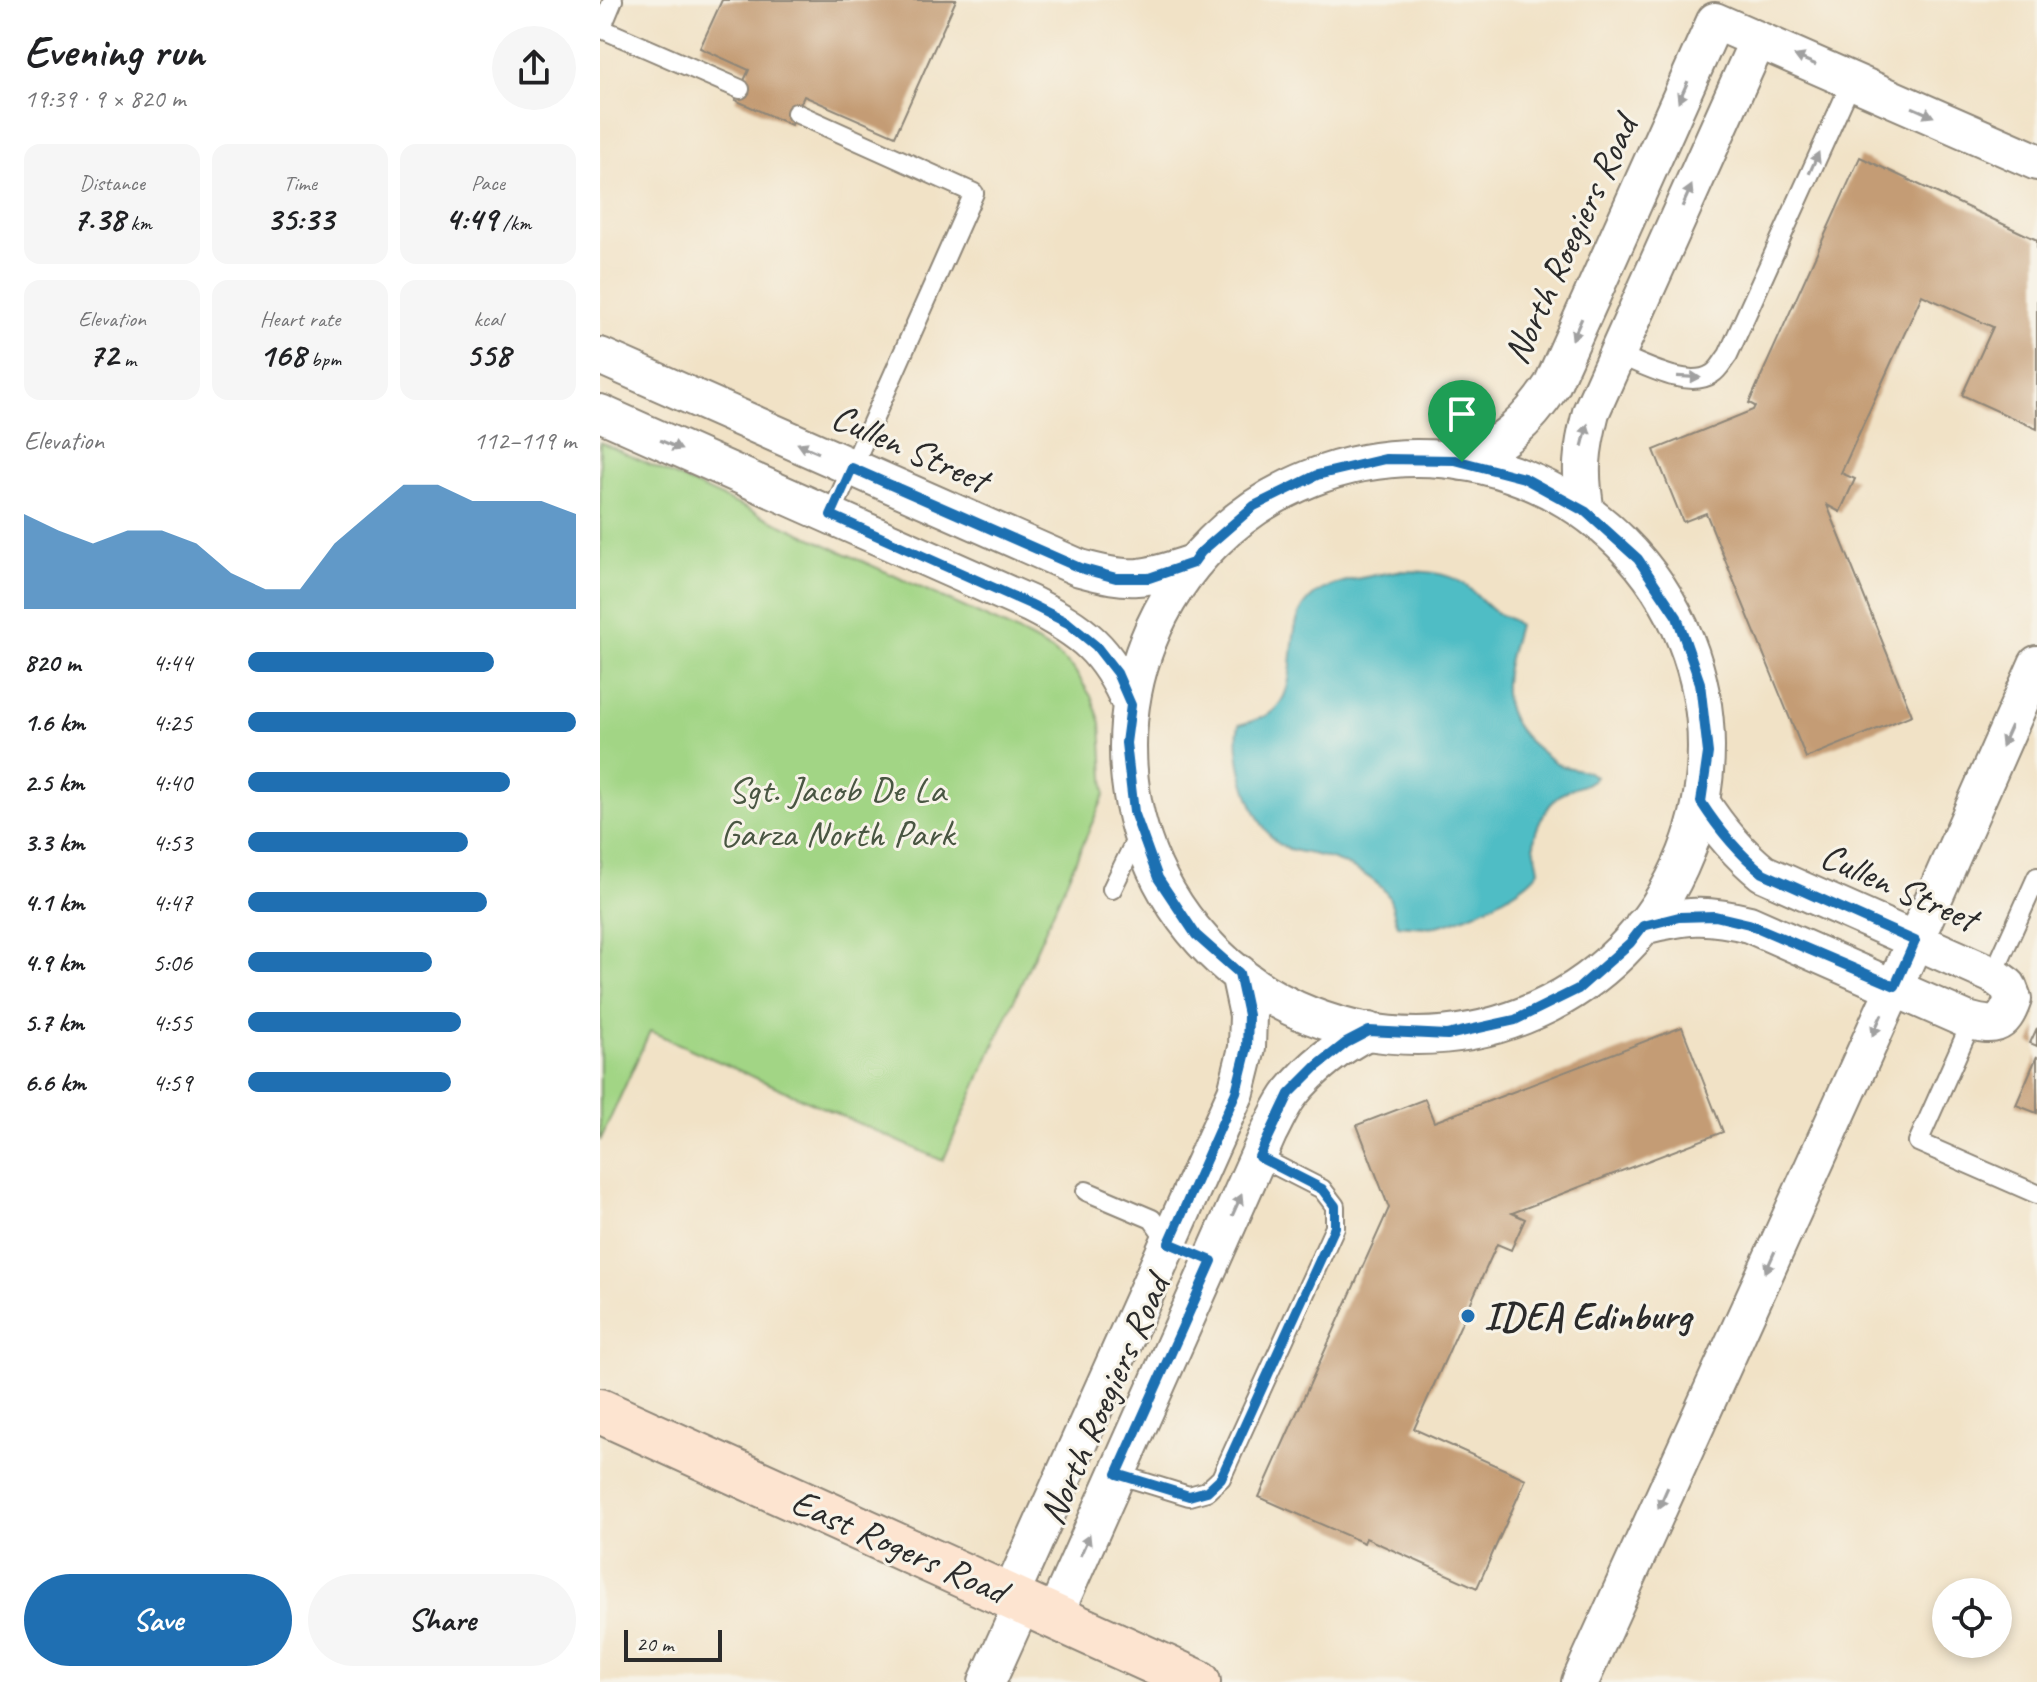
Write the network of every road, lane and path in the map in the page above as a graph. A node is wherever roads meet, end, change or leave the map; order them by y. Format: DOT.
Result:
graph roads {
  1 [pos="613,0"];
  2 [pos="601,28"];
  3 [pos="1758,40"];
  4 [pos="1852,81"];
  5 [pos="740,89"];
  6 [pos="796,113"];
  7 [pos="2037,162"];
  8 [pos="1616,354"];
  9 [pos="600,356"];
  10 [pos="600,413"];
  11 [pos="1462,462"];
  12 [pos="852,468"];
  13 [pos="1586,512"];
  14 [pos="831,515"];
  15 [pos="1193,563"];
  16 [pos="2037,664"];
  17 [pos="1131,705"];
  18 [pos="1701,802"];
  19 [pos="1140,831"];
  20 [pos="2037,877"];
  21 [pos="1112,889"];
  22 [pos="1643,926"];
  23 [pos="1915,941"];
  24 [pos="1239,973"];
  25 [pos="1993,975"];
  26 [pos="1895,986"];
  27 [pos="1972,1021"];
  28 [pos="1369,1031"];
  29 [pos="1259,1157"];
  30 [pos="1086,1191"];
  31 [pos="2037,1194"];
  32 [pos="1169,1243"];
  33 [pos="1212,1261"];
  34 [pos="600,1411"];
  35 [pos="1117,1474"];
  36 [pos="1029,1605"];
  37 [pos="987,1682"];
  38 [pos="1198,1682"];
  39 [pos="1580,1682"];
  1 -- 2 [label="lane"];
  2 -- 5 [label="lane"];
  4 -- 3 [label="street, one-way"];
  8 -- 3 [label="street, one-way"];
  3 -- 11 [label="street, North Roegiers Road, one-way"];
  4 -- 7 [label="street, one-way"];
  8 -- 4 [label="lane, one-way"];
  6 -- 12 [label="lane"];
  13 -- 8 [label="street, one-way"];
  12 -- 9 [label="street, Cullen Street, one-way"];
  10 -- 14 [label="street, one-way"];
  11 -- 13 [label="street"];
  11 -- 15 [label="street"];
  12 -- 14 [label="lane"];
  12 -- 15 [label="street, Cullen Street"];
  13 -- 18 [label="street"];
  14 -- 17 [label="street"];
  15 -- 17 [label="street"];
  16 -- 23 [label="street, one-way"];
  17 -- 19 [label="street"];
  18 -- 22 [label="street"];
  18 -- 23 [label="street, Cullen Street"];
  19 -- 21 [label="lane"];
  19 -- 24 [label="street"];
  20 -- 25 [label="lane"];
  22 -- 26 [label="street"];
  22 -- 28 [label="street"];
  23 -- 25 [label="street, Cullen Street"];
  23 -- 26 [label="street"];
  24 -- 28 [label="street"];
  24 -- 32 [label="street, North Roegiers Road"];
  25 -- 27 [label="street, Cullen Street"];
  26 -- 27 [label="street"];
  26 -- 39 [label="street, one-way"];
  27 -- 31 [label="lane"];
  28 -- 29 [label="street, North Roegiers Road"];
  33 -- 29 [label="street, North Roegiers Road, one-way"];
  29 -- 35 [label="lane"];
  30 -- 32 [label="lane"];
  32 -- 33 [label="street"];
  32 -- 36 [label="street, North Roegiers Road"];
  33 -- 35 [label="street, North Roegiers Road"];
  34 -- 36 [label="street, East Rogers Road"];
  36 -- 35 [label="street, North Roegiers Road, one-way"];
  36 -- 37 [label="street"];
  36 -- 38 [label="street, East Rogers Road"];
}
